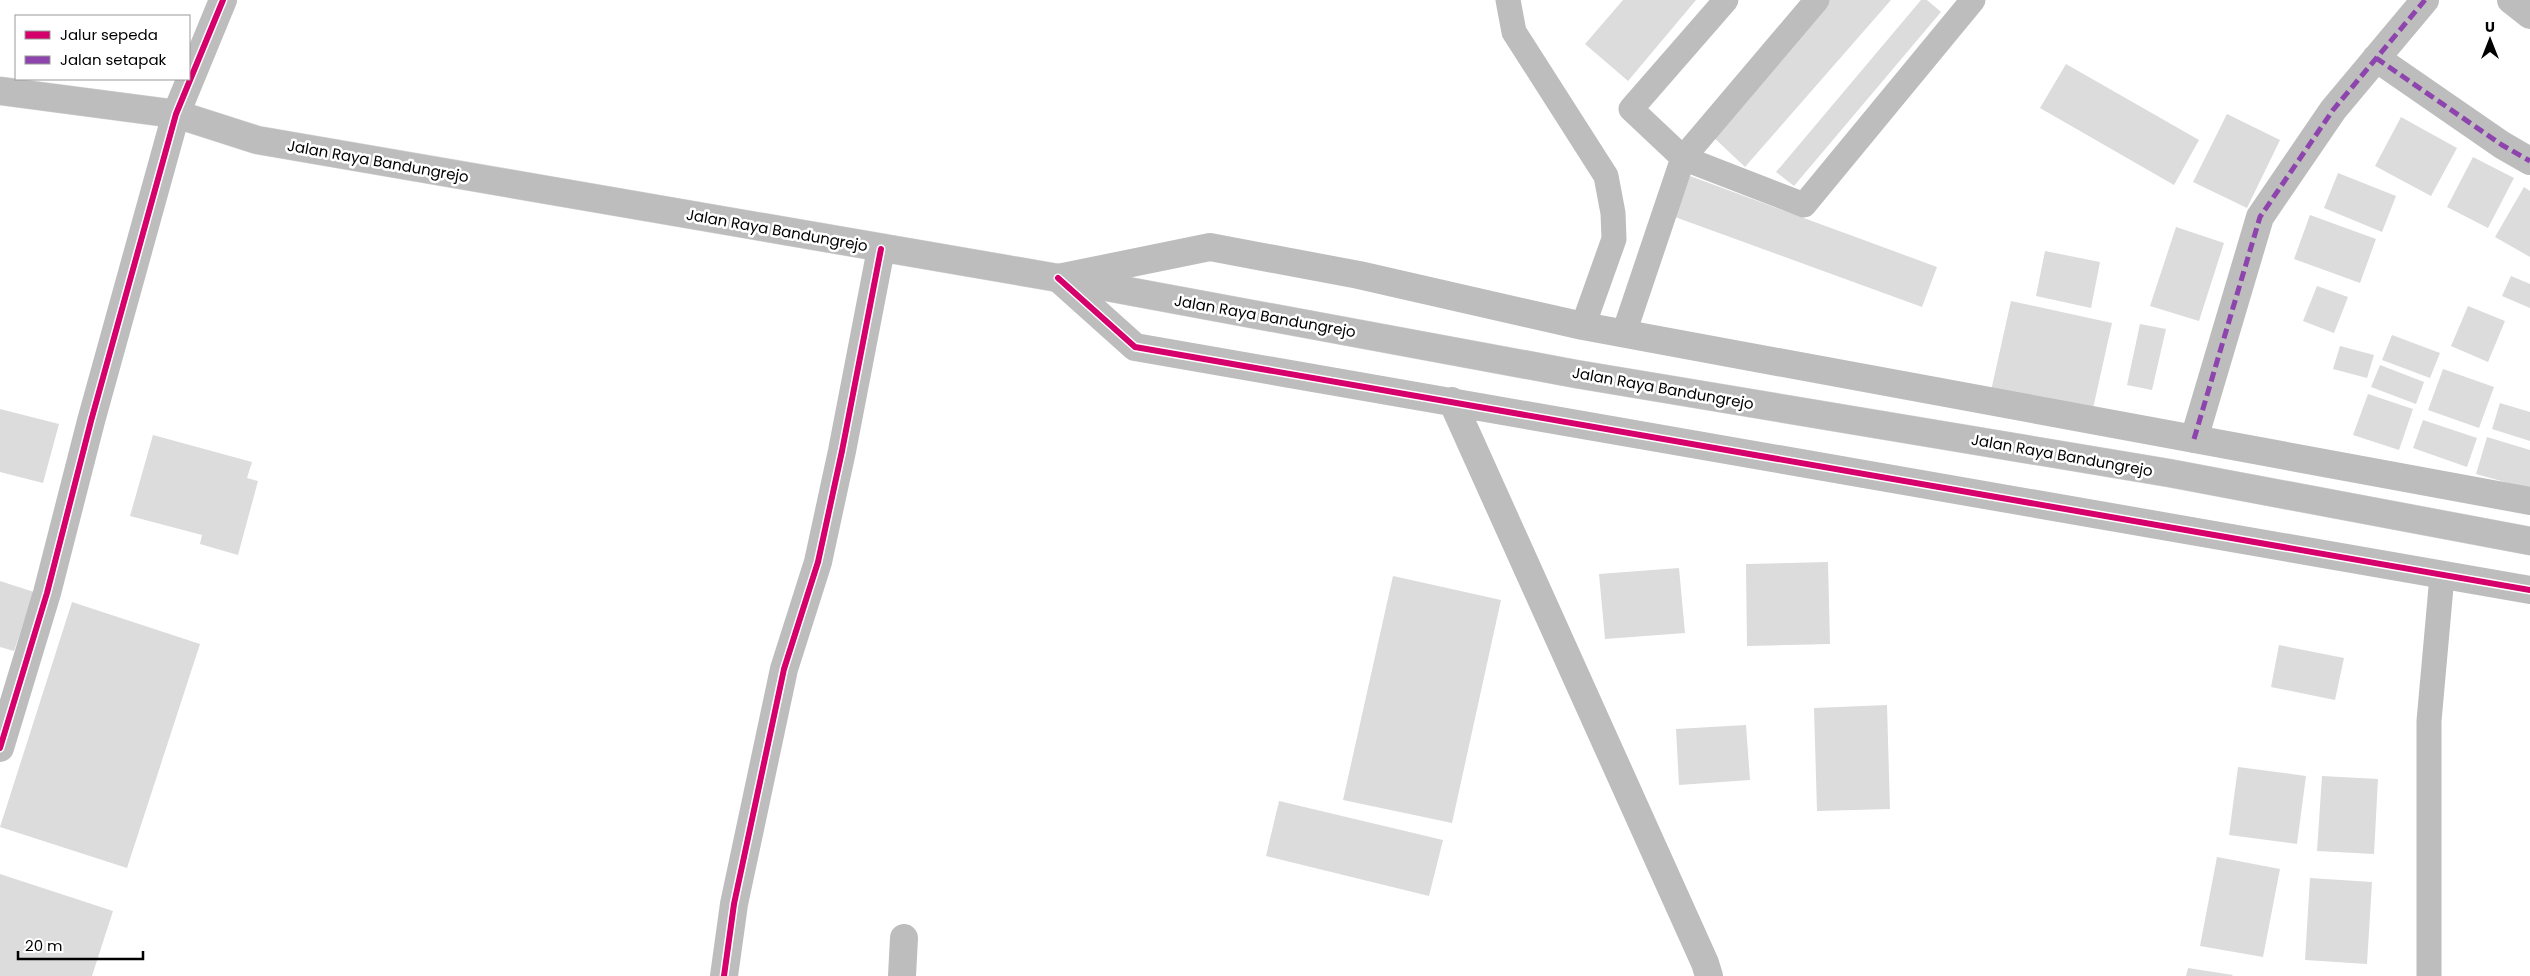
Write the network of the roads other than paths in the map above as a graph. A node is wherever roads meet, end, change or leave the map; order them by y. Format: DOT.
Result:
graph roads {
  1 [pos="222,0"];
  2 [pos="1508,0"];
  3 [pos="1726,0"];
  4 [pos="1817,0"];
  5 [pos="1973,0"];
  6 [pos="2425,0"];
  7 [pos="2512,0"];
  8 [pos="2530,15"];
  9 [pos="2376,58"];
  10 [pos="190,79"];
  11 [pos="190,80"];
  12 [pos="0,91"];
  13 [pos="176,114"];
  14 [pos="1683,158"];
  15 [pos="2530,161"];
  16 [pos="881,249"];
  17 [pos="1058,278"];
  18 [pos="1583,326"];
  19 [pos="1624,333"];
  20 [pos="1452,401"];
  21 [pos="2194,439"];
  22 [pos="2530,501"];
  23 [pos="2530,541"];
  24 [pos="2442,576"];
  25 [pos="2530,590"];
  26 [pos="0,748"];
  27 [pos="904,938"];
  28 [pos="724,976"];
  29 [pos="902,976"];
  30 [pos="1709,976"];
  31 [pos="2429,976"];
  1 -- 10 [label="street"];
  2 -- 18 [label="lane"];
  3 -- 14 [label="lane"];
  4 -- 14 [label="lane"];
  5 -- 14 [label="lane"];
  6 -- 9 [label="street"];
  7 -- 8 [label="street"];
  9 -- 15 [label="street"];
  9 -- 21 [label="street"];
  11 -- 13 [label="street"];
  12 -- 13 [label="street, Jalan Raya Bandungrejo"];
  13 -- 16 [label="street, Jalan Raya Bandungrejo"];
  13 -- 26 [label="street"];
  14 -- 19 [label="lane"];
  16 -- 17 [label="street, Jalan Raya Bandungrejo"];
  16 -- 28 [label="street"];
  17 -- 18 [label="street"];
  17 -- 20 [label="street"];
  17 -- 23 [label="street, Jalan Raya Bandungrejo"];
  18 -- 19 [label="street"];
  19 -- 21 [label="street"];
  20 -- 24 [label="street"];
  20 -- 30 [label="street"];
  21 -- 22 [label="street"];
  24 -- 25 [label="street"];
  24 -- 31 [label="lane"];
  27 -- 29 [label="street"];
}
